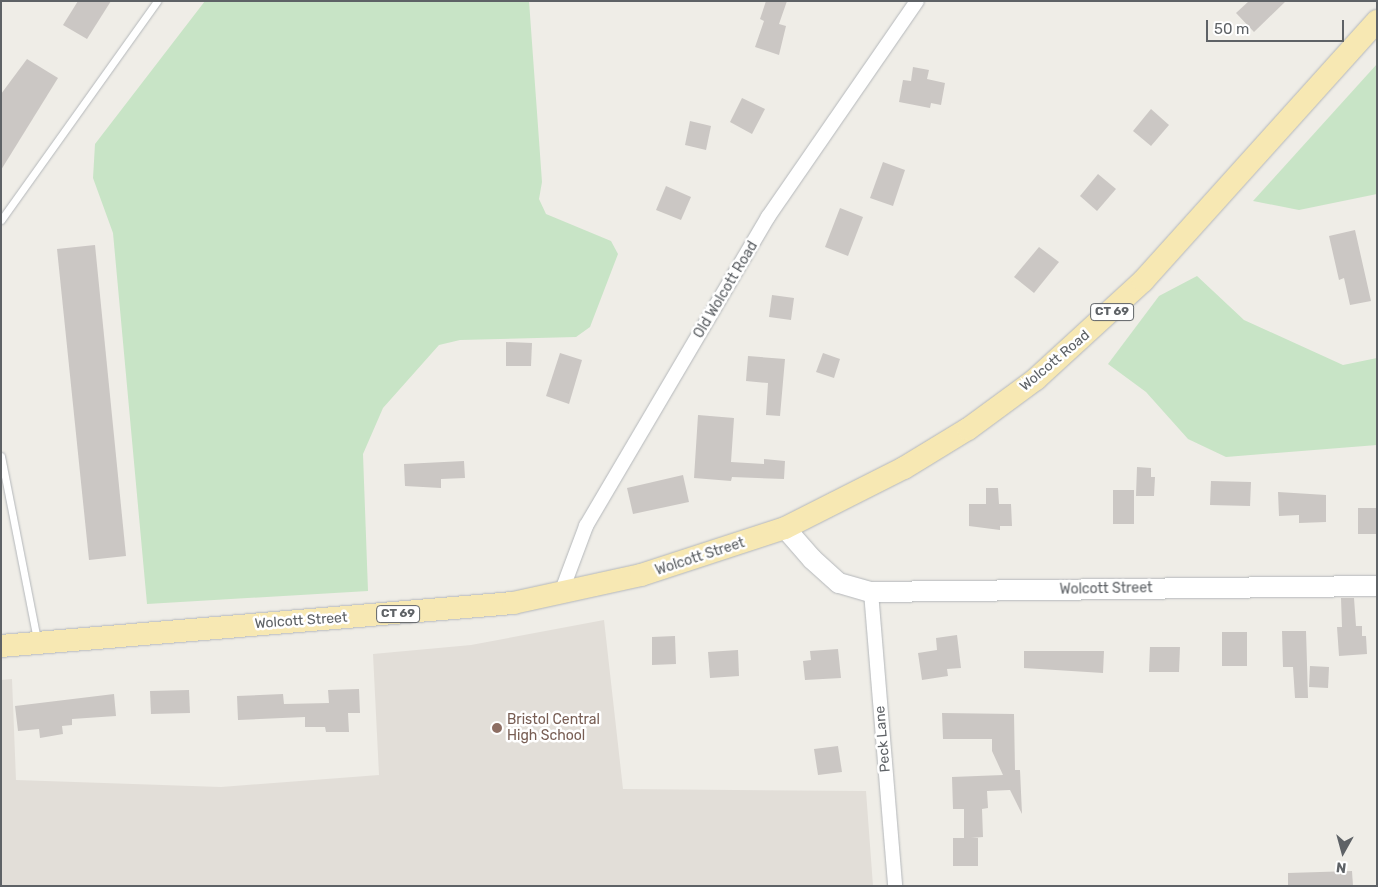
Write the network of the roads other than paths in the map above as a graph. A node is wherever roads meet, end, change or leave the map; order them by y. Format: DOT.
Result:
graph roads {
  1 [pos="157,1"];
  2 [pos="917,1"];
  3 [pos="1377,21"];
  4 [pos="1,220"];
  5 [pos="1,456"];
  6 [pos="785,528"];
  7 [pos="1377,586"];
  8 [pos="871,592"];
  9 [pos="561,593"];
  10 [pos="38,642"];
  11 [pos="1,646"];
  12 [pos="895,886"];
  1 -- 4 [label="lane"];
  2 -- 9 [label="street, Old Wolcott Road"];
  3 -- 6 [label="main road, Wolcott Road / CT 69"];
  5 -- 10 [label="lane"];
  6 -- 8 [label="main road, Wolcott Street"];
  6 -- 9 [label="main road, Wolcott Street / CT 69"];
  7 -- 8 [label="main road, Wolcott Street"];
  8 -- 12 [label="street, Peck Lane"];
  9 -- 10 [label="main road, Wolcott Street / CT 69"];
  10 -- 11 [label="main road, Wolcott Street / CT 69"];
}
